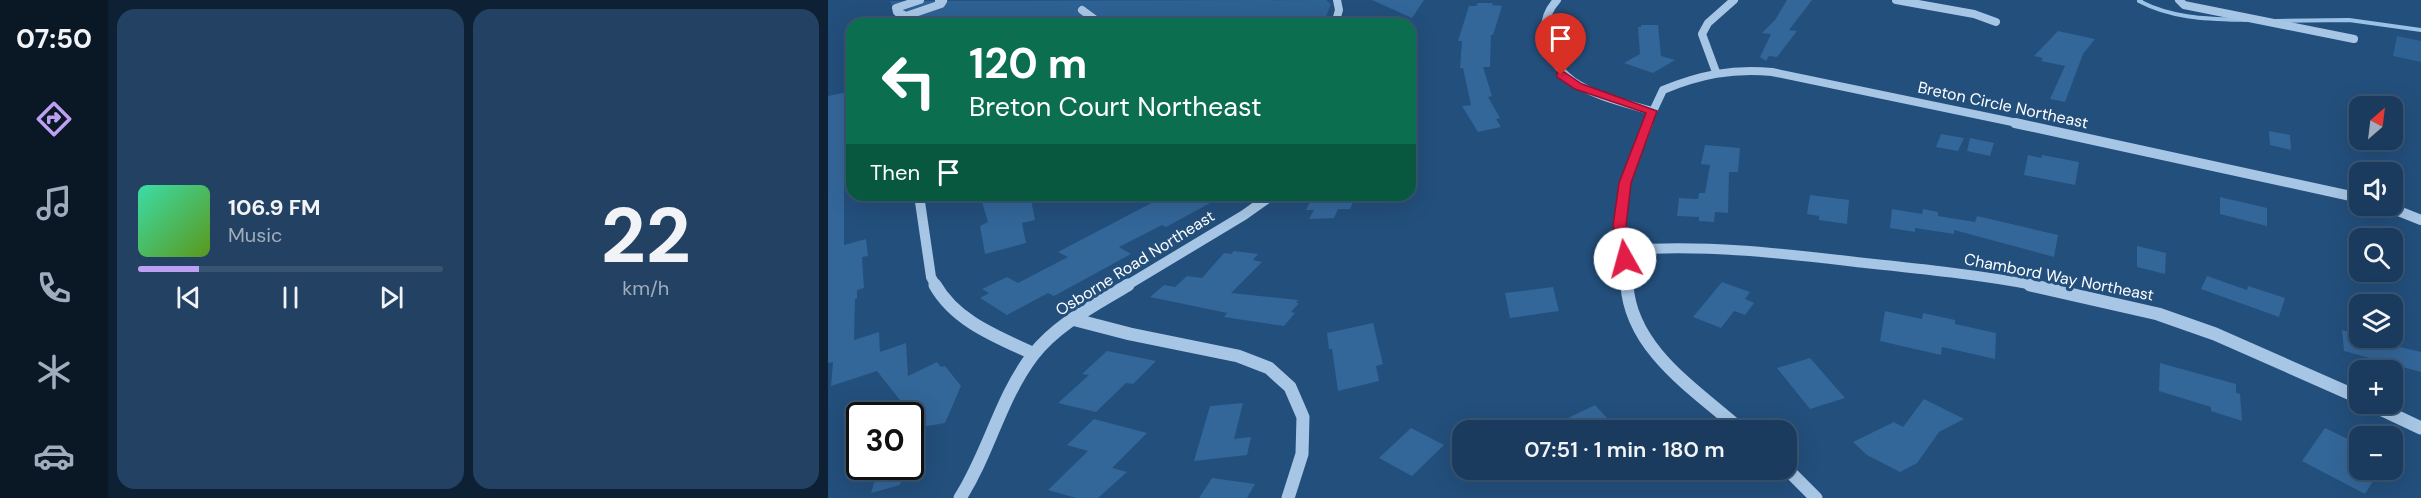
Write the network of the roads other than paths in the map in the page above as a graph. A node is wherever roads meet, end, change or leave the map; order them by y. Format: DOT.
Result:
graph roads {
  1 [pos="920,0"];
  2 [pos="939,0"];
  3 [pos="1337,0"];
  4 [pos="1557,0"];
  5 [pos="1734,0"];
  6 [pos="1896,0"];
  7 [pos="2181,3"];
  8 [pos="1082,10"];
  9 [pos="906,16"];
  10 [pos="903,18"];
  11 [pos="1093,18"];
  12 [pos="1337,18"];
  13 [pos="1996,22"];
  14 [pos="2354,39"];
  15 [pos="1716,72"];
  16 [pos="1652,111"];
  17 [pos="2349,195"];
  18 [pos="920,201"];
  19 [pos="1264,201"];
  20 [pos="2403,213"];
  21 [pos="2421,220"];
  22 [pos="1628,250"];
  23 [pos="1072,319"];
  24 [pos="1034,354"];
  25 [pos="2349,393"];
  26 [pos="2391,414"];
  27 [pos="1730,420"];
  28 [pos="2421,428"];
  29 [pos="1797,479"];
  30 [pos="960,498"];
  31 [pos="1288,498"];
  32 [pos="1816,498"];
  1 -- 9 [label="street"];
  2 -- 9 [label="street"];
  3 -- 12 [label="street"];
  4 -- 16 [label="street"];
  5 -- 15 [label="street"];
  6 -- 13 [label="street"];
  7 -- 14 [label="street"];
  8 -- 11 [label="street"];
  9 -- 10 [label="street"];
  15 -- 16 [label="street, Breton Circle Northeast"];
  15 -- 17 [label="street, Breton Circle Northeast"];
  16 -- 22 [label="street, Breton Circle Northeast"];
  18 -- 24 [label="street"];
  19 -- 23 [label="street, Osborne Road Northeast"];
  20 -- 21 [label="street"];
  22 -- 25 [label="street, Chambord Way Northeast"];
  22 -- 27 [label="street, Breton Circle Northeast"];
  23 -- 24 [label="street, Osborne Road Northeast"];
  23 -- 31 [label="street"];
  24 -- 30 [label="street, Osborne Road Northeast"];
  26 -- 28 [label="street"];
  29 -- 32 [label="street"];
}
